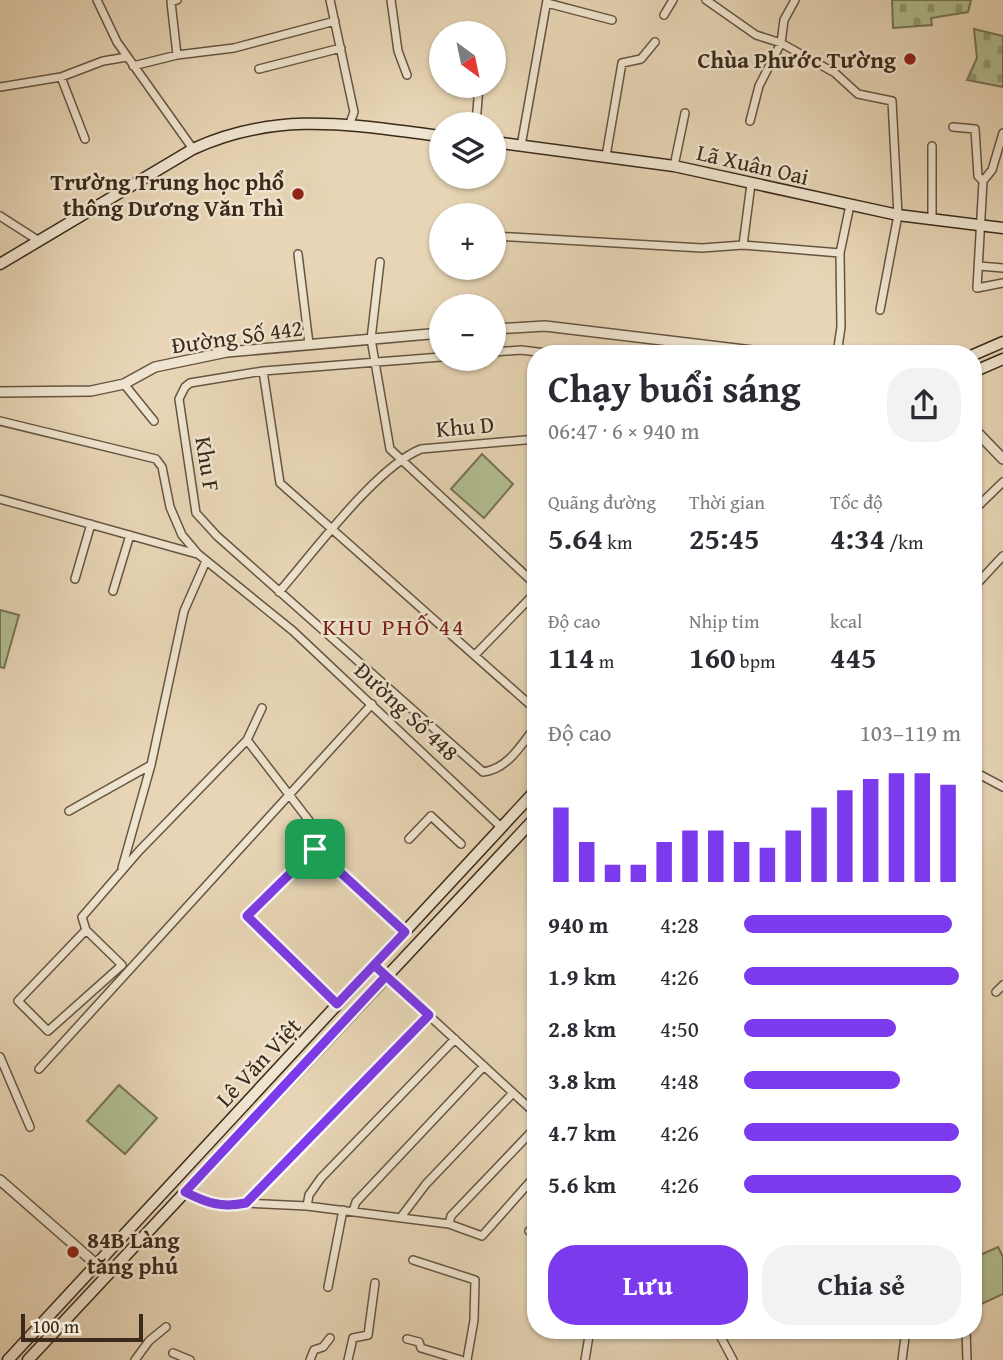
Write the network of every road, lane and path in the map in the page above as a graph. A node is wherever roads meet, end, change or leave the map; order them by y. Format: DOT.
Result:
graph roads {
  1 [pos="97,0"];
  2 [pos="177,0"];
  3 [pos="330,0"];
  4 [pos="391,0"];
  5 [pos="673,0"];
  6 [pos="706,0"];
  7 [pos="794,0"];
  8 [pos="547,2"];
  9 [pos="664,15"];
  10 [pos="612,20"];
  11 [pos="335,22"];
  12 [pos="655,42"];
  13 [pos="781,43"];
  14 [pos="341,48"];
  15 [pos="177,55"];
  16 [pos="127,57"];
  17 [pos="133,66"];
  18 [pos="260,69"];
  19 [pos="407,75"];
  20 [pos="61,77"];
  21 [pos="0,86"];
  22 [pos="685,113"];
  23 [pos="750,121"];
  24 [pos="350,123"];
  25 [pos="953,127"];
  26 [pos="1003,133"];
  27 [pos="429,134"];
  28 [pos="85,139"];
  29 [pos="506,144"];
  30 [pos="521,146"];
  31 [pos="932,146"];
  32 [pos="192,149"];
  33 [pos="606,156"];
  34 [pos="674,166"];
  35 [pos="983,181"];
  36 [pos="751,184"];
  37 [pos="850,205"];
  38 [pos="898,215"];
  39 [pos="0,216"];
  40 [pos="932,220"];
  41 [pos="980,225"];
  42 [pos="1003,228"];
  43 [pos="506,237"];
  44 [pos="39,241"];
  45 [pos="743,245"];
  46 [pos="840,253"];
  47 [pos="298,254"];
  48 [pos="380,262"];
  49 [pos="0,264"];
  50 [pos="979,266"];
  51 [pos="1003,268"];
  52 [pos="1003,283"];
  53 [pos="880,310"];
  54 [pos="506,329"];
  55 [pos="429,334"];
  56 [pos="371,339"];
  57 [pos="1003,342"];
  58 [pos="309,344"];
  59 [pos="703,345"];
  60 [pos="838,345"];
  61 [pos="506,351"];
  62 [pos="527,351"];
  63 [pos="982,351"];
  64 [pos="429,358"];
  65 [pos="1003,359"];
  66 [pos="374,363"];
  67 [pos="982,368"];
  68 [pos="263,371"];
  69 [pos="124,384"];
  70 [pos="0,392"];
  71 [pos="0,421"];
  72 [pos="154,421"];
  73 [pos="982,437"];
  74 [pos="527,440"];
  75 [pos="401,459"];
  76 [pos="1003,459"];
  77 [pos="1003,482"];
  78 [pos="0,499"];
  79 [pos="982,502"];
  80 [pos="91,524"];
  81 [pos="334,529"];
  82 [pos="130,534"];
  83 [pos="198,554"];
  84 [pos="1003,556"];
  85 [pos="206,561"];
  86 [pos="527,577"];
  87 [pos="982,578"];
  88 [pos="75,579"];
  89 [pos="114,591"];
  90 [pos="279,592"];
  91 [pos="527,601"];
  92 [pos="475,656"];
  93 [pos="527,702"];
  94 [pos="372,704"];
  95 [pos="262,708"];
  96 [pos="527,737"];
  97 [pos="247,740"];
  98 [pos="151,765"];
  99 [pos="982,776"];
  100 [pos="1003,787"];
  101 [pos="289,792"];
  102 [pos="527,800"];
  103 [pos="520,807"];
  104 [pos="69,811"];
  105 [pos="527,812"];
  106 [pos="527,825"];
  107 [pos="501,827"];
  108 [pos="409,839"];
  109 [pos="514,839"];
  110 [pos="461,844"];
  111 [pos="315,849"];
  112 [pos="121,872"];
  113 [pos="86,930"];
  114 [pos="405,932"];
  115 [pos="374,965"];
  116 [pos="386,976"];
  117 [pos="1003,985"];
  118 [pos="996,992"];
  119 [pos="337,1004"];
  120 [pos="429,1015"];
  121 [pos="455,1039"];
  122 [pos="0,1058"];
  123 [pos="484,1066"];
  124 [pos="39,1069"];
  125 [pos="513,1093"];
  126 [pos="527,1106"];
  127 [pos="30,1127"];
  128 [pos="527,1136"];
  129 [pos="0,1180"];
  130 [pos="527,1185"];
  131 [pos="185,1192"];
  132 [pos="246,1203"];
  133 [pos="307,1206"];
  134 [pos="343,1210"];
  135 [pos="353,1211"];
  136 [pos="401,1217"];
  137 [pos="449,1224"];
  138 [pos="413,1260"];
  139 [pos="96,1264"];
  140 [pos="108,1275"];
  141 [pos="375,1283"];
  142 [pos="328,1287"];
  143 [pos="166,1327"];
  144 [pos="330,1338"];
  145 [pos="407,1339"];
  146 [pos="588,1339"];
  147 [pos="722,1339"];
  148 [pos="905,1339"];
  149 [pos="966,1339"];
  150 [pos="173,1353"];
  151 [pos="902,1359"];
  152 [pos="8,1360"];
  153 [pos="28,1360"];
  154 [pos="135,1360"];
  155 [pos="190,1360"];
  156 [pos="310,1360"];
  157 [pos="348,1360"];
  158 [pos="461,1360"];
  159 [pos="467,1360"];
  160 [pos="585,1360"];
  161 [pos="733,1360"];
  162 [pos="967,1360"];
  1 -- 16 [label="street"];
  2 -- 15 [label="street"];
  3 -- 11 [label="street"];
  4 -- 19 [label="street"];
  5 -- 9 [label="street"];
  6 -- 13 [label="street"];
  7 -- 13 [label="street"];
  8 -- 10 [label="street"];
  8 -- 30 [label="street"];
  11 -- 14 [label="street"];
  11 -- 15 [label="street"];
  12 -- 33 [label="street"];
  13 -- 23 [label="street"];
  13 -- 38 [label="street"];
  14 -- 18 [label="street"];
  14 -- 24 [label="street"];
  15 -- 17 [label="street"];
  16 -- 17 [label="street"];
  16 -- 20 [label="street"];
  17 -- 32 [label="street"];
  20 -- 21 [label="street"];
  20 -- 28 [label="street"];
  22 -- 34 [label="street"];
  24 -- 27 [label="main road"];
  24 -- 32 [label="main road"];
  25 -- 35 [label="street"];
  26 -- 35 [label="street"];
  29 -- 30 [label="main road, Lã Xuân Oai"];
  30 -- 33 [label="main road, Lã Xuân Oai"];
  31 -- 40 [label="street"];
  32 -- 44 [label="main road"];
  33 -- 34 [label="main road, Lã Xuân Oai"];
  34 -- 36 [label="main road, Lã Xuân Oai"];
  35 -- 41 [label="street"];
  36 -- 37 [label="main road, Lã Xuân Oai"];
  36 -- 45 [label="street"];
  37 -- 38 [label="main road, Lã Xuân Oai"];
  37 -- 46 [label="street"];
  38 -- 40 [label="main road, Lã Xuân Oai"];
  38 -- 53 [label="street"];
  39 -- 44 [label="street"];
  40 -- 41 [label="main road, Lã Xuân Oai"];
  41 -- 42 [label="main road, Lã Xuân Oai"];
  41 -- 50 [label="street"];
  43 -- 45 [label="street"];
  44 -- 49 [label="main road"];
  45 -- 46 [label="street"];
  46 -- 60 [label="street"];
  47 -- 58 [label="street"];
  48 -- 56 [label="street"];
  50 -- 51 [label="street"];
  50 -- 52 [label="street"];
  54 -- 59 [label="street"];
  55 -- 56 [label="street, Đường Số 442"];
  56 -- 58 [label="street, Đường Số 442"];
  56 -- 66 [label="street"];
  57 -- 63 [label="main road"];
  58 -- 69 [label="street, Đường Số 442"];
  61 -- 62 [label="street"];
  64 -- 66 [label="street"];
  65 -- 67 [label="main road"];
  66 -- 68 [label="street, Khu F"];
  66 -- 75 [label="street"];
  68 -- 81 [label="street"];
  68 -- 90 [label="street, Khu F"];
  69 -- 70 [label="street, Đường Số 442"];
  69 -- 72 [label="street"];
  71 -- 83 [label="street, Đường Số 448"];
  73 -- 76 [label="street"];
  74 -- 75 [label="street, Khu D"];
  75 -- 81 [label="street"];
  75 -- 86 [label="street"];
  77 -- 79 [label="street"];
  78 -- 80 [label="street"];
  80 -- 82 [label="street"];
  80 -- 88 [label="street"];
  81 -- 90 [label="street"];
  81 -- 92 [label="street"];
  82 -- 83 [label="street"];
  82 -- 89 [label="street"];
  83 -- 85 [label="street, Đường Số 448"];
  84 -- 87 [label="street"];
  85 -- 94 [label="street, Đường Số 448"];
  85 -- 98 [label="street"];
  90 -- 96 [label="street, Khu F"];
  91 -- 92 [label="street"];
  92 -- 93 [label="street"];
  94 -- 101 [label="street"];
  94 -- 107 [label="street, Đường Số 448"];
  95 -- 97 [label="street"];
  97 -- 101 [label="street"];
  97 -- 112 [label="street"];
  98 -- 104 [label="street"];
  98 -- 112 [label="street"];
  99 -- 100 [label="street"];
  101 -- 111 [label="street"];
  101 -- 124 [label="street"];
  102 -- 103 [label="main road, Lê Văn Việt"];
  103 -- 105 [label="main road"];
  103 -- 107 [label="main road, Lê Văn Việt"];
  106 -- 109 [label="main road, Lê Văn Việt"];
  107 -- 109 [label="main road"];
  107 -- 114 [label="main road, Lê Văn Việt"];
  108 -- 110 [label="street"];
  109 -- 116 [label="main road, Lê Văn Việt"];
  111 -- 114 [label="street"];
  111 -- 119 [label="street"];
  112 -- 113 [label="street"];
  113 -- 113 [label="street"];
  114 -- 115 [label="main road, Lê Văn Việt"];
  115 -- 116 [label="main road"];
  115 -- 119 [label="main road, Lê Văn Việt"];
  116 -- 120 [label="street"];
  116 -- 131 [label="main road, Lê Văn Việt"];
  117 -- 118 [label="street"];
  119 -- 139 [label="main road, Lê Văn Việt"];
  120 -- 121 [label="street"];
  120 -- 132 [label="street"];
  121 -- 123 [label="street"];
  121 -- 133 [label="street"];
  122 -- 127 [label="street"];
  123 -- 125 [label="street"];
  123 -- 135 [label="street"];
  125 -- 126 [label="street"];
  125 -- 136 [label="street"];
  128 -- 137 [label="street"];
  129 -- 139 [label="street"];
  130 -- 137 [label="street"];
  131 -- 132 [label="street"];
  131 -- 140 [label="main road, Lê Văn Việt"];
  132 -- 133 [label="street"];
  133 -- 134 [label="street"];
  134 -- 135 [label="street"];
  134 -- 142 [label="street"];
  135 -- 136 [label="street"];
  136 -- 137 [label="street"];
  138 -- 159 [label="street"];
  139 -- 140 [label="main road"];
  139 -- 152 [label="main road, Lê Văn Việt"];
  140 -- 153 [label="main road, Lê Văn Việt"];
  141 -- 157 [label="street"];
  143 -- 154 [label="street"];
  144 -- 156 [label="street"];
  145 -- 158 [label="street"];
  146 -- 160 [label="street"];
  147 -- 161 [label="street"];
  148 -- 151 [label="street"];
  149 -- 162 [label="street"];
  150 -- 155 [label="street"];
}
